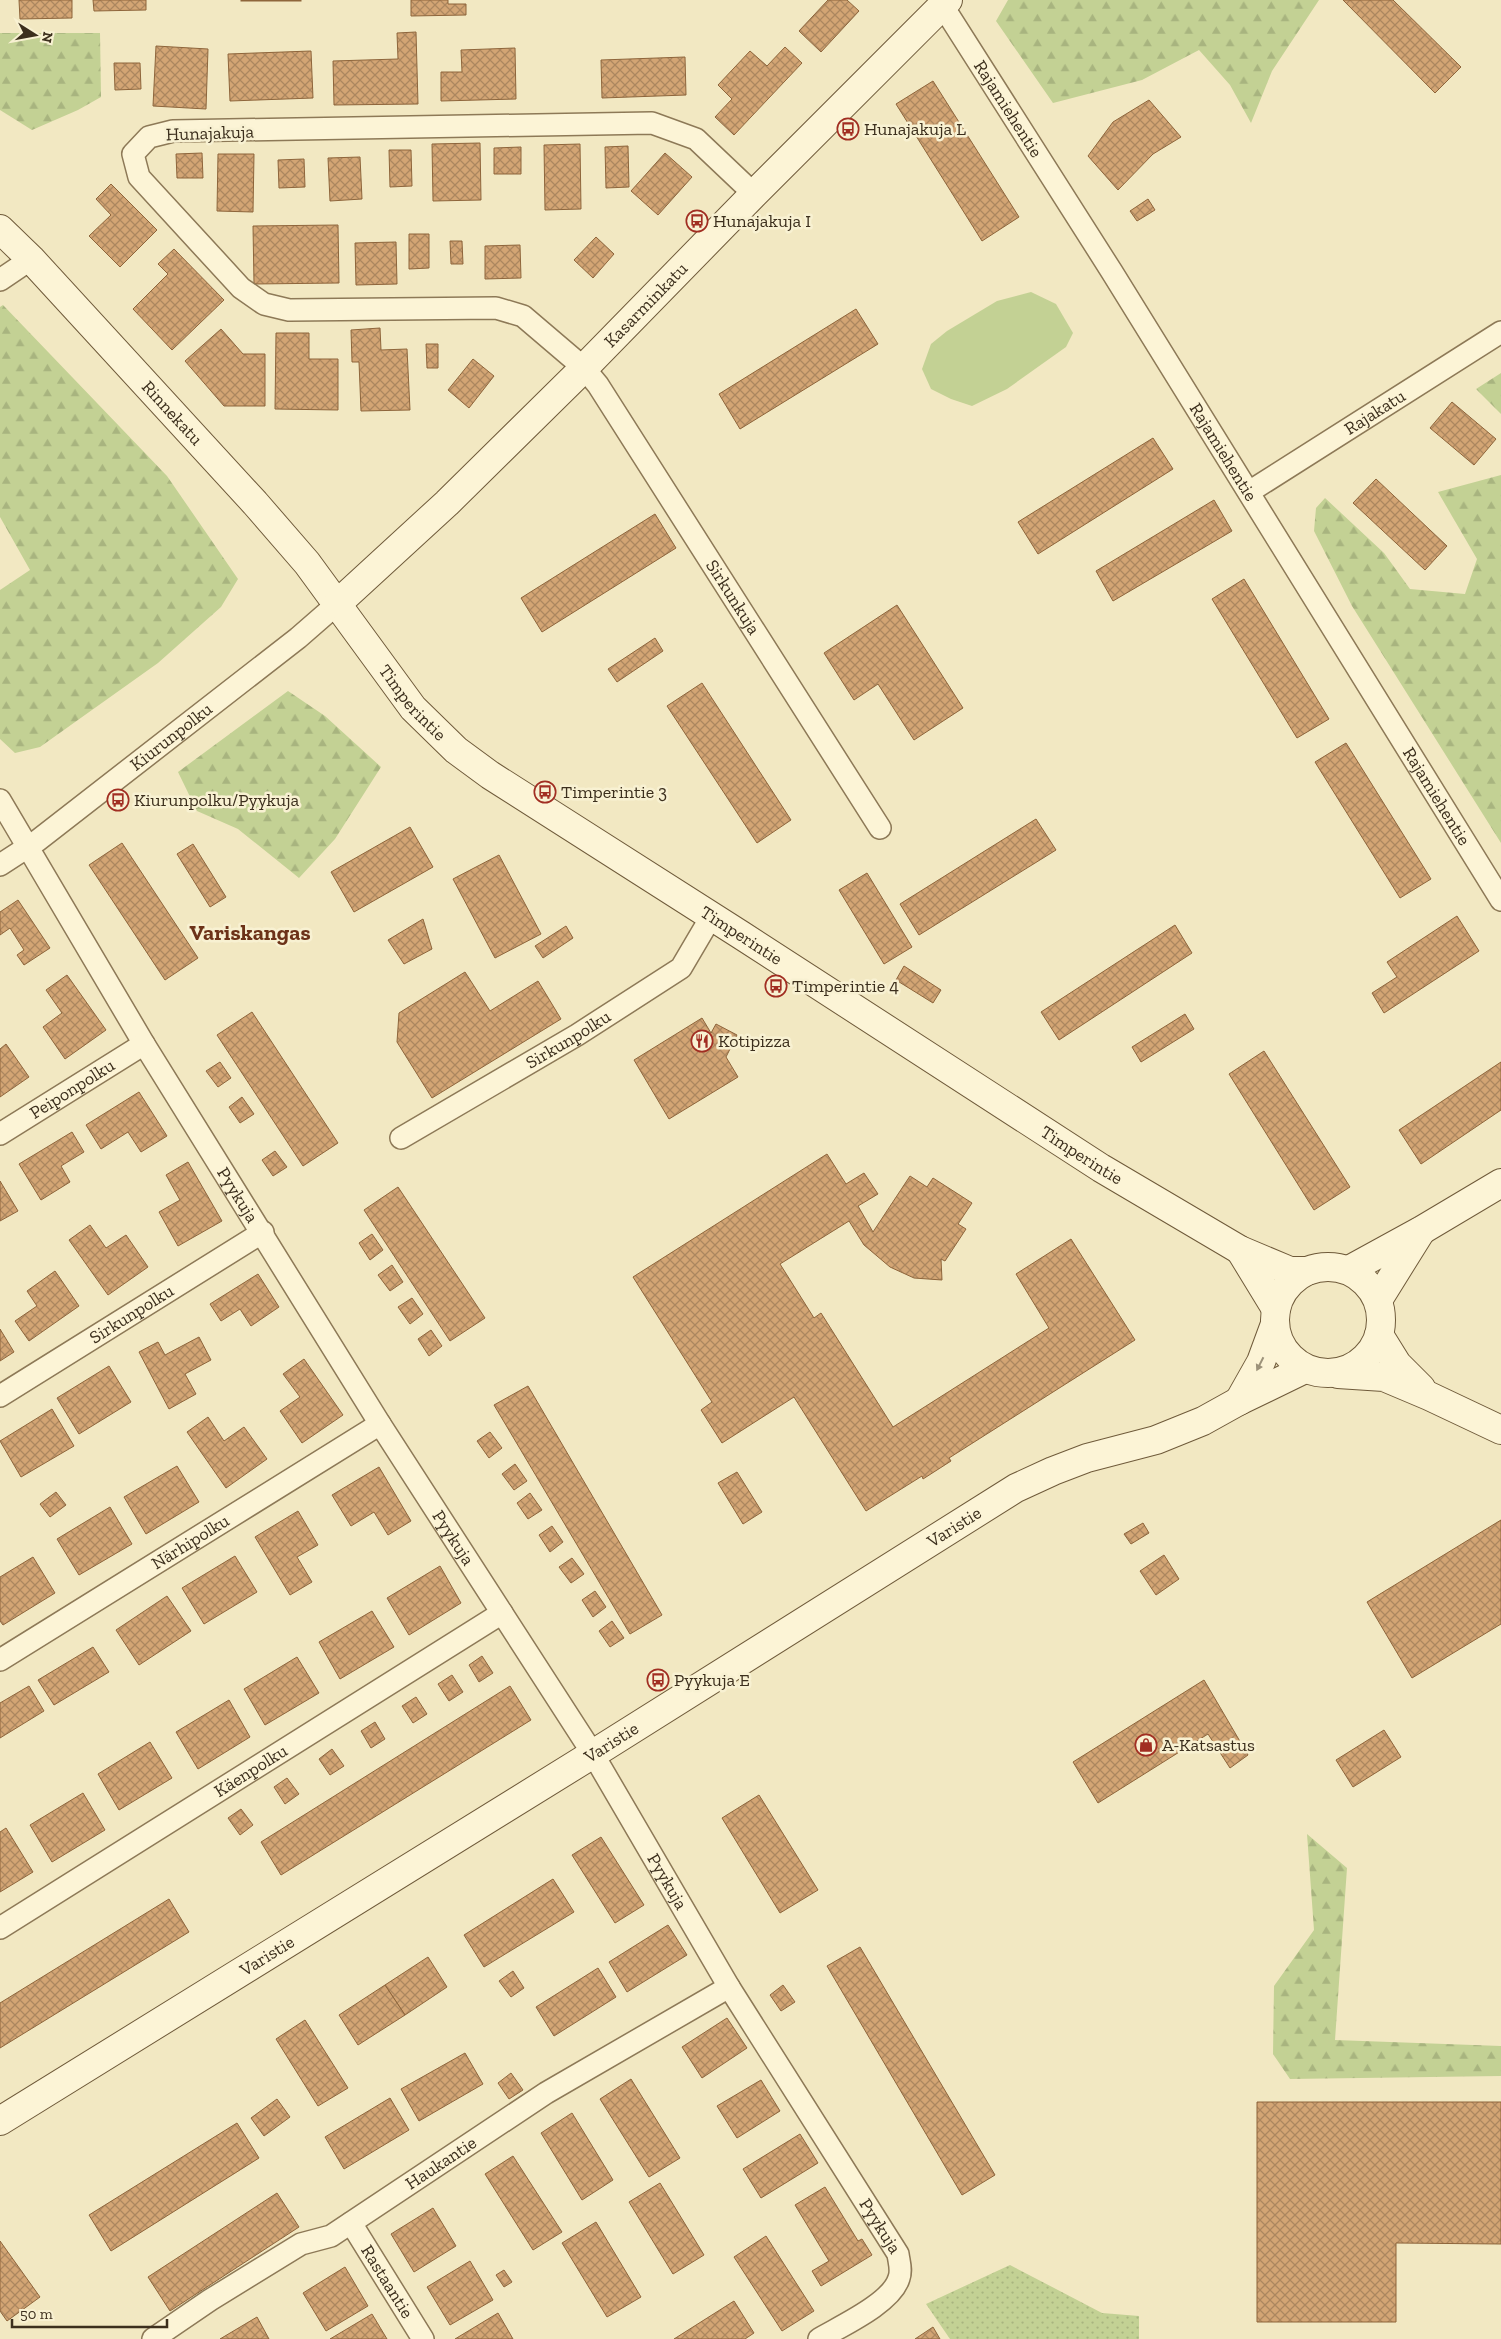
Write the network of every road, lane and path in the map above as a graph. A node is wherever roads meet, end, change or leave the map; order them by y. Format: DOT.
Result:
graph roads {
  1 [pos="943,2"];
  2 [pos="754,194"];
  3 [pos="0,229"];
  4 [pos="31,259"];
  5 [pos="0,280"];
  6 [pos="1501,332"];
  7 [pos="584,368"];
  8 [pos="1249,492"];
  9 [pos="337,604"];
  10 [pos="0,800"];
  11 [pos="880,828"];
  12 [pos="28,848"];
  13 [pos="0,866"];
  14 [pos="1501,900"];
  15 [pos="711,917"];
  16 [pos="144,1044"];
  17 [pos="0,1134"];
  18 [pos="401,1138"];
  19 [pos="1501,1183"];
  20 [pos="1422,1230"];
  21 [pos="263,1232"];
  22 [pos="1240,1250"];
  23 [pos="1349,1270"];
  24 [pos="1307,1271"];
  25 [pos="1378,1300"];
  26 [pos="1276,1316"];
  27 [pos="1379,1335"];
  28 [pos="1318,1371"];
  29 [pos="0,1396"];
  30 [pos="1429,1396"];
  31 [pos="1238,1400"];
  32 [pos="380,1424"];
  33 [pos="1501,1430"];
  34 [pos="502,1613"];
  35 [pos="0,1660"];
  36 [pos="593,1754"];
  37 [pos="0,1928"];
  38 [pos="729,1987"];
  39 [pos="0,2121"];
  40 [pos="351,2223"];
  41 [pos="163,2336"];
  42 [pos="423,2339"];
  43 [pos="819,2339"];
  1 -- 2 [label="street, Kasarminkatu"];
  1 -- 8 [label="street, Rajamiehentie"];
  2 -- 7 [label="street, Kasarminkatu"];
  2 -- 7 [label="street, Hunajakuja"];
  3 -- 4 [label="street, Rinnekatu"];
  4 -- 5 [label="street"];
  4 -- 9 [label="street, Rinnekatu"];
  6 -- 8 [label="street, Rajakatu"];
  7 -- 9 [label="street, Kasarminkatu"];
  7 -- 11 [label="street, Sirkunkuja"];
  8 -- 14 [label="street, Rajamiehentie"];
  9 -- 12 [label="street, Kiurunpolku"];
  9 -- 15 [label="street, Timperintie"];
  10 -- 12 [label="street, Pyykuja"];
  12 -- 13 [label="street, Kiurunpolku"];
  12 -- 16 [label="street, Pyykuja"];
  15 -- 18 [label="street, Sirkunpolku"];
  15 -- 22 [label="street, Timperintie"];
  16 -- 17 [label="street, Peiponpolku"];
  16 -- 21 [label="street, Pyykuja"];
  19 -- 20 [label="street"];
  20 -- 23 [label="street"];
  20 -- 25 [label="street"];
  21 -- 29 [label="street, Sirkunpolku"];
  21 -- 32 [label="street, Pyykuja"];
  22 -- 24 [label="street, Timperintie"];
  22 -- 26 [label="street, Timperintie"];
  23 -- 24 [label="street"];
  23 -- 25 [label="street"];
  24 -- 26 [label="street"];
  25 -- 27 [label="street"];
  26 -- 28 [label="street"];
  26 -- 31 [label="street, Varistie, one-way"];
  27 -- 28 [label="street"];
  27 -- 30 [label="street"];
  28 -- 30 [label="street"];
  28 -- 31 [label="street, Varistie"];
  30 -- 33 [label="street"];
  31 -- 36 [label="street, Varistie"];
  32 -- 34 [label="street, Pyykuja"];
  32 -- 35 [label="street, Närhipolku"];
  34 -- 36 [label="street, Pyykuja"];
  34 -- 37 [label="street, Käenpolku"];
  36 -- 38 [label="street, Pyykuja"];
  36 -- 39 [label="street, Varistie"];
  38 -- 40 [label="street, Haukantie"];
  38 -- 43 [label="street, Pyykuja"];
  40 -- 41 [label="street, Haukantie"];
  40 -- 42 [label="street, Rastaantie"];
}
